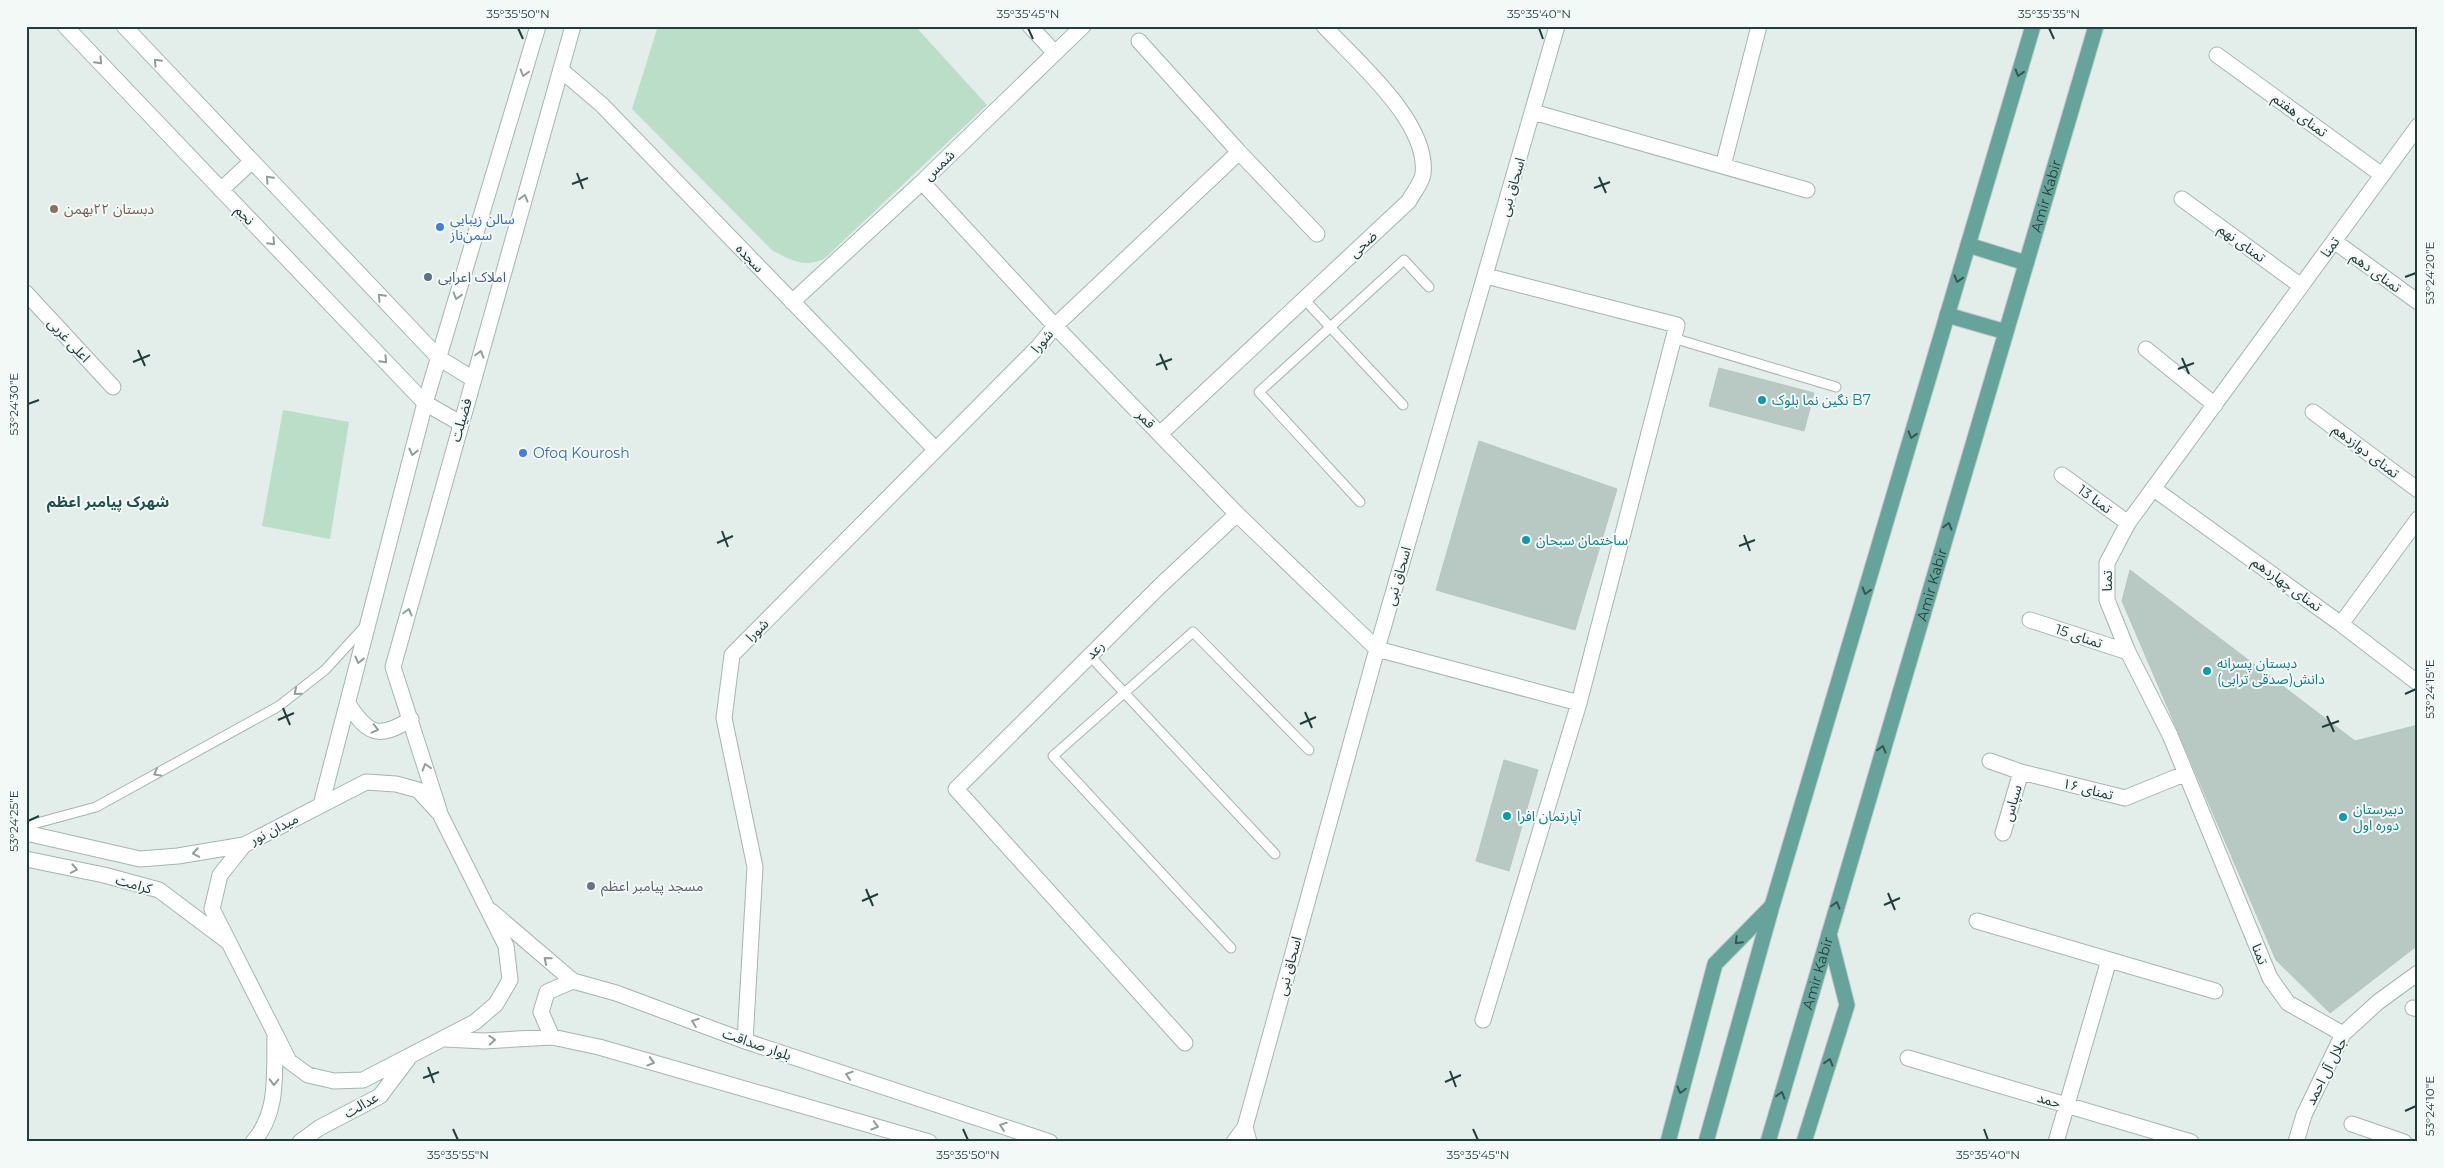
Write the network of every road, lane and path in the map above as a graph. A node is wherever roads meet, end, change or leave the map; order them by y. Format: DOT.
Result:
graph roads {
  1 [pos="65,26"];
  2 [pos="124,26"];
  3 [pos="538,26"];
  4 [pos="573,26"];
  5 [pos="1030,26"];
  6 [pos="1082,26"];
  7 [pos="1324,26"];
  8 [pos="1558,26"];
  9 [pos="1759,26"];
  10 [pos="2033,26"];
  11 [pos="2096,26"];
  12 [pos="1139,41"];
  13 [pos="1054,52"];
  14 [pos="2217,55"];
  15 [pos="561,70"];
  16 [pos="1533,112"];
  17 [pos="2418,126"];
  18 [pos="1239,152"];
  19 [pos="252,161"];
  20 [pos="1723,166"];
  21 [pos="2382,175"];
  22 [pos="922,182"];
  23 [pos="222,190"];
  24 [pos="1807,190"];
  25 [pos="2182,198"];
  26 [pos="1317,234"];
  27 [pos="2334,241"];
  28 [pos="1968,245"];
  29 [pos="2026,263"];
  30 [pos="1486,276"];
  31 [pos="2301,286"];
  32 [pos="1429,287"];
  33 [pos="26,294"];
  34 [pos="1304,299"];
  35 [pos="792,302"];
  36 [pos="2418,302"];
  37 [pos="1947,315"];
  38 [pos="1055,326"];
  39 [pos="1331,328"];
  40 [pos="2006,332"];
  41 [pos="1673,338"];
  42 [pos="2146,349"];
  43 [pos="439,358"];
  44 [pos="473,378"];
  45 [pos="113,388"];
  46 [pos="1836,388"];
  47 [pos="425,403"];
  48 [pos="1403,405"];
  49 [pos="2215,405"];
  50 [pos="2314,412"];
  51 [pos="460,423"];
  52 [pos="1161,433"];
  53 [pos="936,450"];
  54 [pos="2062,475"];
  55 [pos="2154,489"];
  56 [pos="2418,490"];
  57 [pos="1360,502"];
  58 [pos="1237,514"];
  59 [pos="2418,519"];
  60 [pos="2128,523"];
  61 [pos="2030,620"];
  62 [pos="369,621"];
  63 [pos="2341,624"];
  64 [pos="1377,649"];
  65 [pos="2128,652"];
  66 [pos="1090,656"];
  67 [pos="2418,684"];
  68 [pos="1125,694"];
  69 [pos="1579,702"];
  70 [pos="348,704"];
  71 [pos="411,719"];
  72 [pos="1309,750"];
  73 [pos="1990,761"];
  74 [pos="2021,772"];
  75 [pos="2184,774"];
  76 [pos="321,805"];
  77 [pos="440,814"];
  78 [pos="26,826"];
  79 [pos="26,833"];
  80 [pos="2003,834"];
  81 [pos="244,845"];
  82 [pos="1275,854"];
  83 [pos="26,859"];
  84 [pos="486,906"];
  85 [pos="1772,906"];
  86 [pos="1977,921"];
  87 [pos="1828,933"];
  88 [pos="228,941"];
  89 [pos="1231,948"];
  90 [pos="2109,960"];
  91 [pos="2418,973"];
  92 [pos="573,981"];
  93 [pos="2215,991"];
  94 [pos="1483,1020"];
  95 [pos="275,1033"];
  96 [pos="2343,1034"];
  97 [pos="552,1036"];
  98 [pos="443,1039"];
  99 [pos="746,1041"];
  100 [pos="1185,1043"];
  101 [pos="410,1056"];
  102 [pos="1908,1058"];
  103 [pos="2066,1105"];
  104 [pos="2352,1124"];
  105 [pos="1247,1134"];
  106 [pos="253,1142"];
  107 [pos="300,1142"];
  108 [pos="929,1142"];
  109 [pos="1050,1142"];
  110 [pos="1234,1142"];
  111 [pos="1668,1142"];
  112 [pos="1706,1142"];
  113 [pos="1768,1142"];
  114 [pos="1804,1142"];
  115 [pos="2056,1142"];
  116 [pos="2190,1142"];
  117 [pos="2296,1142"];
  118 [pos="2404,1142"];
  1 -- 23 [label="street, نجم, one-way"];
  19 -- 2 [label="street, one-way"];
  3 -- 43 [label="street, one-way"];
  4 -- 15 [label="street, فضیلت"];
  5 -- 13 [label="street"];
  6 -- 13 [label="street, شمس"];
  7 -- 34 [label="street, ضحی"];
  8 -- 16 [label="street, اسحاق نبی"];
  9 -- 20 [label="street"];
  10 -- 28 [label="main road, one-way"];
  11 -- 29 [label="main road, Amir Kabir"];
  12 -- 18 [label="street"];
  13 -- 22 [label="street, شمس"];
  14 -- 21 [label="street, تمنای هفتم"];
  15 -- 35 [label="street, سجده"];
  44 -- 15 [label="street, فضیلت, one-way"];
  16 -- 20 [label="street"];
  16 -- 30 [label="street, اسحاق نبی"];
  17 -- 21 [label="street, تمنا"];
  18 -- 26 [label="street"];
  18 -- 38 [label="street, شورا"];
  19 -- 23 [label="street"];
  43 -- 19 [label="street, one-way"];
  20 -- 24 [label="street"];
  21 -- 27 [label="street, تمنا"];
  22 -- 35 [label="street, شمس"];
  22 -- 38 [label="street, قمر"];
  23 -- 47 [label="street, نجم, one-way"];
  25 -- 31 [label="street, تمنای نهم"];
  27 -- 31 [label="street, تمنا"];
  27 -- 36 [label="street, تمنای دهم"];
  28 -- 29 [label="main road"];
  28 -- 37 [label="main road, one-way"];
  29 -- 40 [label="main road, Amir Kabir"];
  30 -- 41 [label="street"];
  30 -- 64 [label="street, اسحاق نبی"];
  31 -- 49 [label="street, تمنا"];
  32 -- 39 [label="lane"];
  33 -- 45 [label="street, اعلی غربی"];
  34 -- 39 [label="lane"];
  34 -- 52 [label="street, ضحی"];
  35 -- 53 [label="street, سجده"];
  37 -- 40 [label="main road"];
  37 -- 85 [label="main road, one-way"];
  38 -- 52 [label="street, قمر"];
  38 -- 53 [label="street, شورا"];
  39 -- 48 [label="lane"];
  39 -- 57 [label="lane"];
  87 -- 40 [label="main road, Amir Kabir, one-way"];
  41 -- 46 [label="lane"];
  41 -- 69 [label="street"];
  42 -- 49 [label="street"];
  43 -- 44 [label="street"];
  43 -- 47 [label="street"];
  44 -- 51 [label="street, فضیلت"];
  47 -- 51 [label="street, نجم"];
  47 -- 62 [label="street, one-way"];
  49 -- 55 [label="street, تمنا"];
  50 -- 56 [label="street, تمنای دوازدهم"];
  71 -- 51 [label="street, فضیلت, one-way"];
  52 -- 58 [label="street, قمر"];
  53 -- 99 [label="street, شورا"];
  54 -- 60 [label="street, تمنا 13"];
  55 -- 60 [label="street, تمنا"];
  55 -- 63 [label="street, تمنای چهاردهم"];
  58 -- 64 [label="street, قمر"];
  58 -- 66 [label="street, رعد"];
  59 -- 63 [label="street"];
  60 -- 65 [label="street, تمنا"];
  61 -- 65 [label="street, تمنای 15"];
  62 -- 70 [label="street, one-way"];
  62 -- 78 [label="lane, one-way"];
  63 -- 67 [label="street, تمنای چهاردهم"];
  64 -- 69 [label="street"];
  64 -- 105 [label="street, اسحاق نبی"];
  65 -- 75 [label="street, تمنا"];
  66 -- 68 [label="lane"];
  66 -- 100 [label="street, رعد"];
  68 -- 72 [label="lane"];
  68 -- 82 [label="lane"];
  68 -- 89 [label="lane"];
  69 -- 94 [label="street"];
  70 -- 71 [label="street, one-way"];
  70 -- 76 [label="street"];
  77 -- 71 [label="street, فضیلت, one-way"];
  73 -- 74 [label="street, تمنای ۱۶"];
  74 -- 75 [label="street, تمنای ۱۶"];
  74 -- 80 [label="street, سپاس"];
  75 -- 96 [label="street, تمنا"];
  76 -- 77 [label="street, میدان نور"];
  76 -- 81 [label="street, میدان نور"];
  77 -- 84 [label="street, میدان نور"];
  81 -- 79 [label="street, کرامت, one-way"];
  81 -- 88 [label="street, میدان نور"];
  83 -- 88 [label="street, کرامت, one-way"];
  92 -- 84 [label="street, بلوار صداقت, one-way"];
  84 -- 98 [label="street, میدان نور"];
  85 -- 111 [label="main road, one-way"];
  85 -- 112 [label="main road"];
  86 -- 90 [label="street"];
  113 -- 87 [label="main road, Amir Kabir, one-way"];
  114 -- 87 [label="main road, one-way"];
  88 -- 95 [label="street, میدان نور"];
  90 -- 93 [label="street"];
  90 -- 103 [label="street"];
  91 -- 96 [label="street, جلال آل احمد"];
  92 -- 97 [label="street"];
  99 -- 92 [label="street, بلوار صداقت, one-way"];
  95 -- 101 [label="street, میدان نور"];
  95 -- 106 [label="street, one-way"];
  96 -- 117 [label="street, جلال آل احمد"];
  98 -- 97 [label="street, one-way"];
  97 -- 108 [label="street, one-way"];
  98 -- 101 [label="street, میدان نور"];
  109 -- 99 [label="street, بلوار صداقت, one-way"];
  101 -- 107 [label="street, عدالت"];
  102 -- 103 [label="street, حمد"];
  103 -- 115 [label="street"];
  103 -- 116 [label="street, حمد"];
  104 -- 118 [label="street"];
  105 -- 110 [label="street"];
}
